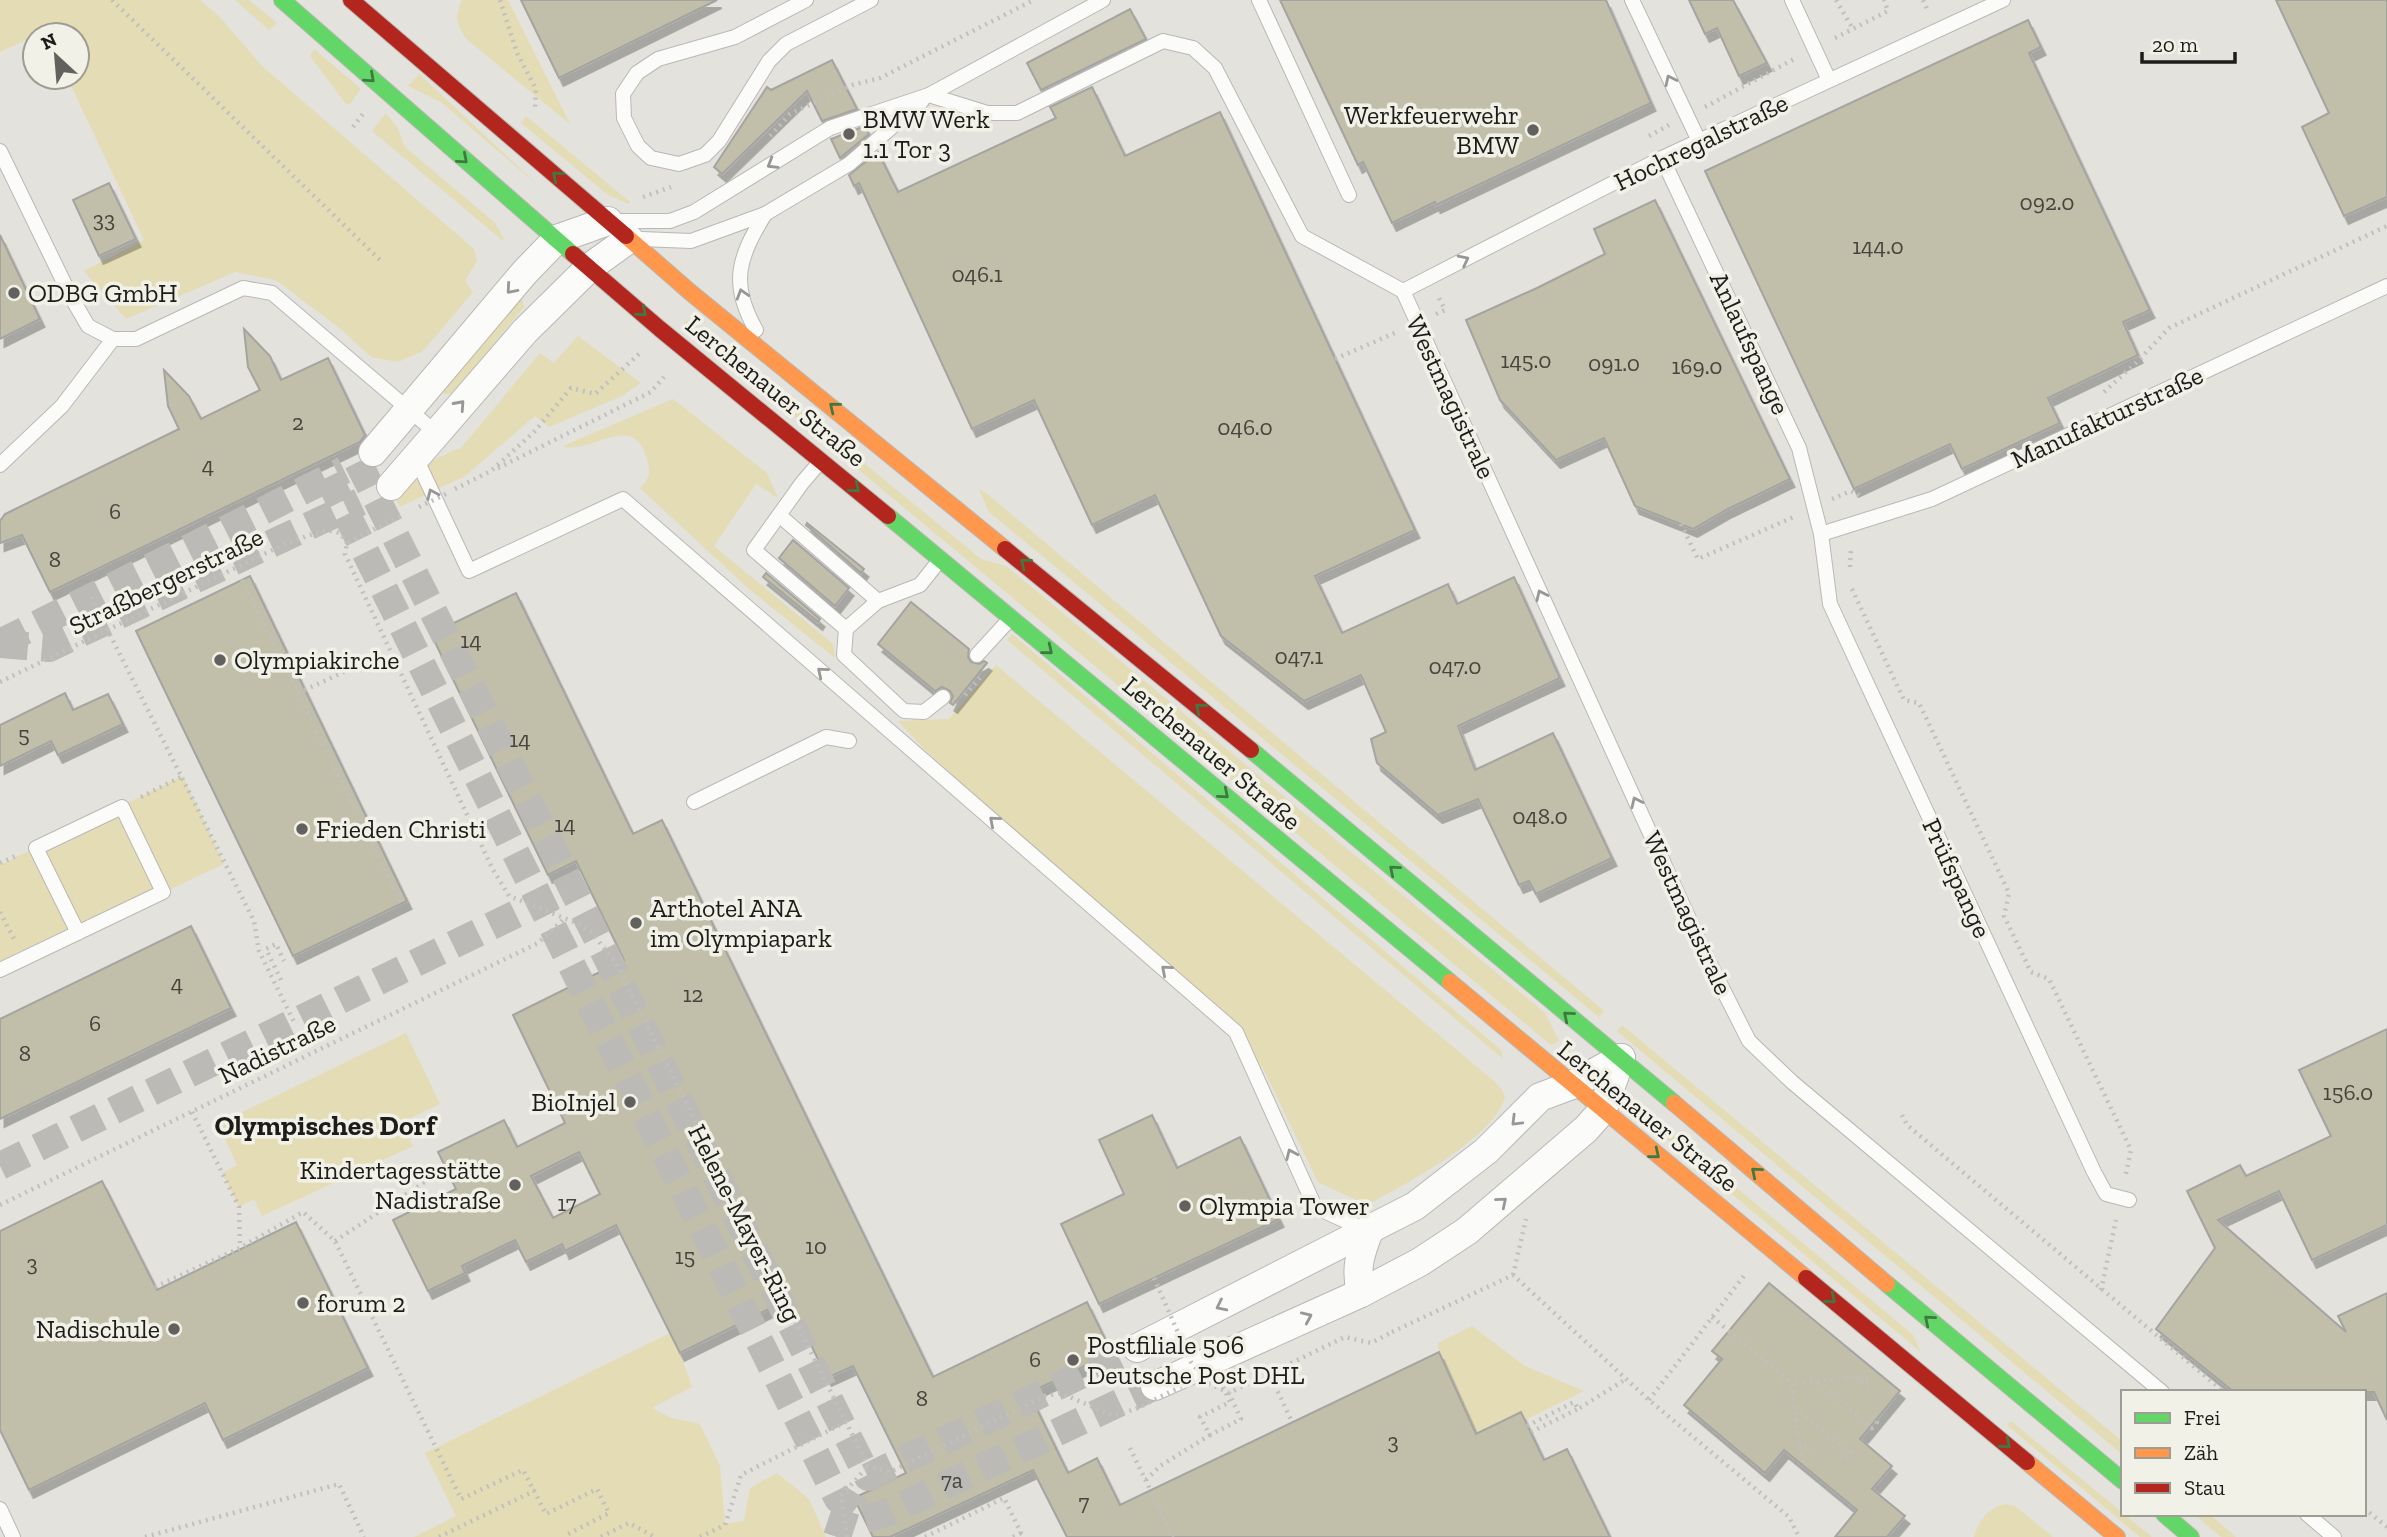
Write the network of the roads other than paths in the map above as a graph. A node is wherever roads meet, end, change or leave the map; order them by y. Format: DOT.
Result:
graph roads {
  1 [pos="282,0"];
  2 [pos="806,0"];
  3 [pos="871,0"];
  4 [pos="1103,0"];
  5 [pos="1259,0"];
  6 [pos="1632,0"];
  7 [pos="1792,0"];
  8 [pos="2003,0"];
  9 [pos="366,4"];
  10 [pos="337,48"];
  11 [pos="1829,80"];
  12 [pos="929,95"];
  13 [pos="1699,141"];
  14 [pos="0,151"];
  15 [pos="1662,158"];
  16 [pos="1349,195"];
  17 [pos="765,214"];
  18 [pos="619,230"];
  19 [pos="557,239"];
  20 [pos="590,267"];
  21 [pos="2387,286"];
  22 [pos="1403,291"];
  23 [pos="113,339"];
  24 [pos="770,356"];
  25 [pos="407,410"];
  26 [pos="435,432"];
  27 [pos="373,452"];
  28 [pos="415,456"];
  29 [pos="821,460"];
  30 [pos="0,465"];
  31 [pos="391,486"];
  32 [pos="779,515"];
  33 [pos="1821,534"];
  34 [pos="940,560"];
  35 [pos="878,601"];
  36 [pos="1011,619"];
  37 [pos="846,629"];
  38 [pos="977,655"];
  39 [pos="943,697"];
  40 [pos="849,741"];
  41 [pos="694,802"];
  42 [pos="78,933"];
  43 [pos="0,970"];
  44 [pos="1621,1058"];
  45 [pos="1572,1085"];
  46 [pos="1602,1111"];
  47 [pos="2129,1200"];
  48 [pos="1369,1231"];
  49 [pos="1361,1293"];
  50 [pos="1137,1348"];
  51 [pos="1155,1386"];
  52 [pos="2160,1390"];
  53 [pos="2121,1479"];
  54 [pos="0,1509"];
  55 [pos="2166,1516"];
  56 [pos="2309,1516"];
  57 [pos="13,1537"];
  58 [pos="2117,1537"];
  59 [pos="2192,1537"];
  60 [pos="2334,1537"];
  1 -- 10 [label="main road, Lerchenauer Straße"];
  2 -- 3 [label="lane"];
  4 -- 12 [label="lane"];
  5 -- 16 [label="lane"];
  13 -- 6 [label="lane, one-way"];
  7 -- 11 [label="lane"];
  8 -- 11 [label="lane, Hochregalstraße"];
  9 -- 10 [label="street"];
  18 -- 9 [label="main road, Lerchenauer Straße, one-way"];
  10 -- 19 [label="main road, Lerchenauer Straße, one-way"];
  11 -- 13 [label="lane, Hochregalstraße"];
  12 -- 17 [label="lane"];
  12 -- 18 [label="lane, one-way"];
  12 -- 22 [label="lane"];
  13 -- 15 [label="lane, Hochregalstraße"];
  14 -- 23 [label="lane"];
  22 -- 15 [label="lane, Hochregalstraße, one-way"];
  15 -- 33 [label="lane, Anlaufspange"];
  17 -- 18 [label="lane"];
  24 -- 17 [label="lane, one-way"];
  18 -- 19 [label="street"];
  18 -- 20 [label="street"];
  18 -- 24 [label="main road, Lerchenauer Straße"];
  19 -- 20 [label="main road, Lerchenauer Straße"];
  19 -- 25 [label="street, one-way"];
  26 -- 20 [label="street, one-way"];
  20 -- 29 [label="main road, Lerchenauer Straße, one-way"];
  21 -- 33 [label="lane, Manufakturstraße"];
  52 -- 22 [label="lane, Westmagistrale, one-way"];
  23 -- 25 [label="lane"];
  23 -- 30 [label="lane"];
  44 -- 24 [label="main road, Lerchenauer Straße, one-way"];
  25 -- 26 [label="lane"];
  25 -- 27 [label="street"];
  26 -- 28 [label="street"];
  28 -- 31 [label="street"];
  48 -- 28 [label="lane, one-way"];
  29 -- 32 [label="lane"];
  29 -- 34 [label="main road, Lerchenauer Straße, one-way"];
  32 -- 35 [label="lane"];
  32 -- 37 [label="lane"];
  33 -- 47 [label="lane, Prüfspange"];
  34 -- 35 [label="lane"];
  34 -- 36 [label="main road, Lerchenauer Straße"];
  35 -- 37 [label="lane"];
  36 -- 38 [label="lane"];
  36 -- 45 [label="main road, Lerchenauer Straße, one-way"];
  37 -- 39 [label="lane"];
  40 -- 41 [label="lane"];
  42 -- 42 [label="lane"];
  42 -- 43 [label="lane"];
  44 -- 45 [label="street"];
  44 -- 46 [label="street"];
  53 -- 44 [label="main road, Lerchenauer Straße, one-way"];
  45 -- 46 [label="main road, Lerchenauer Straße"];
  45 -- 48 [label="street, one-way"];
  49 -- 46 [label="street, one-way"];
  46 -- 58 [label="main road, Lerchenauer Straße, one-way"];
  48 -- 49 [label="street"];
  48 -- 50 [label="street, one-way"];
  51 -- 49 [label="street, one-way"];
  54 -- 57 [label="lane"];
  55 -- 59 [label="main road"];
  56 -- 60 [label="lane"];
}
